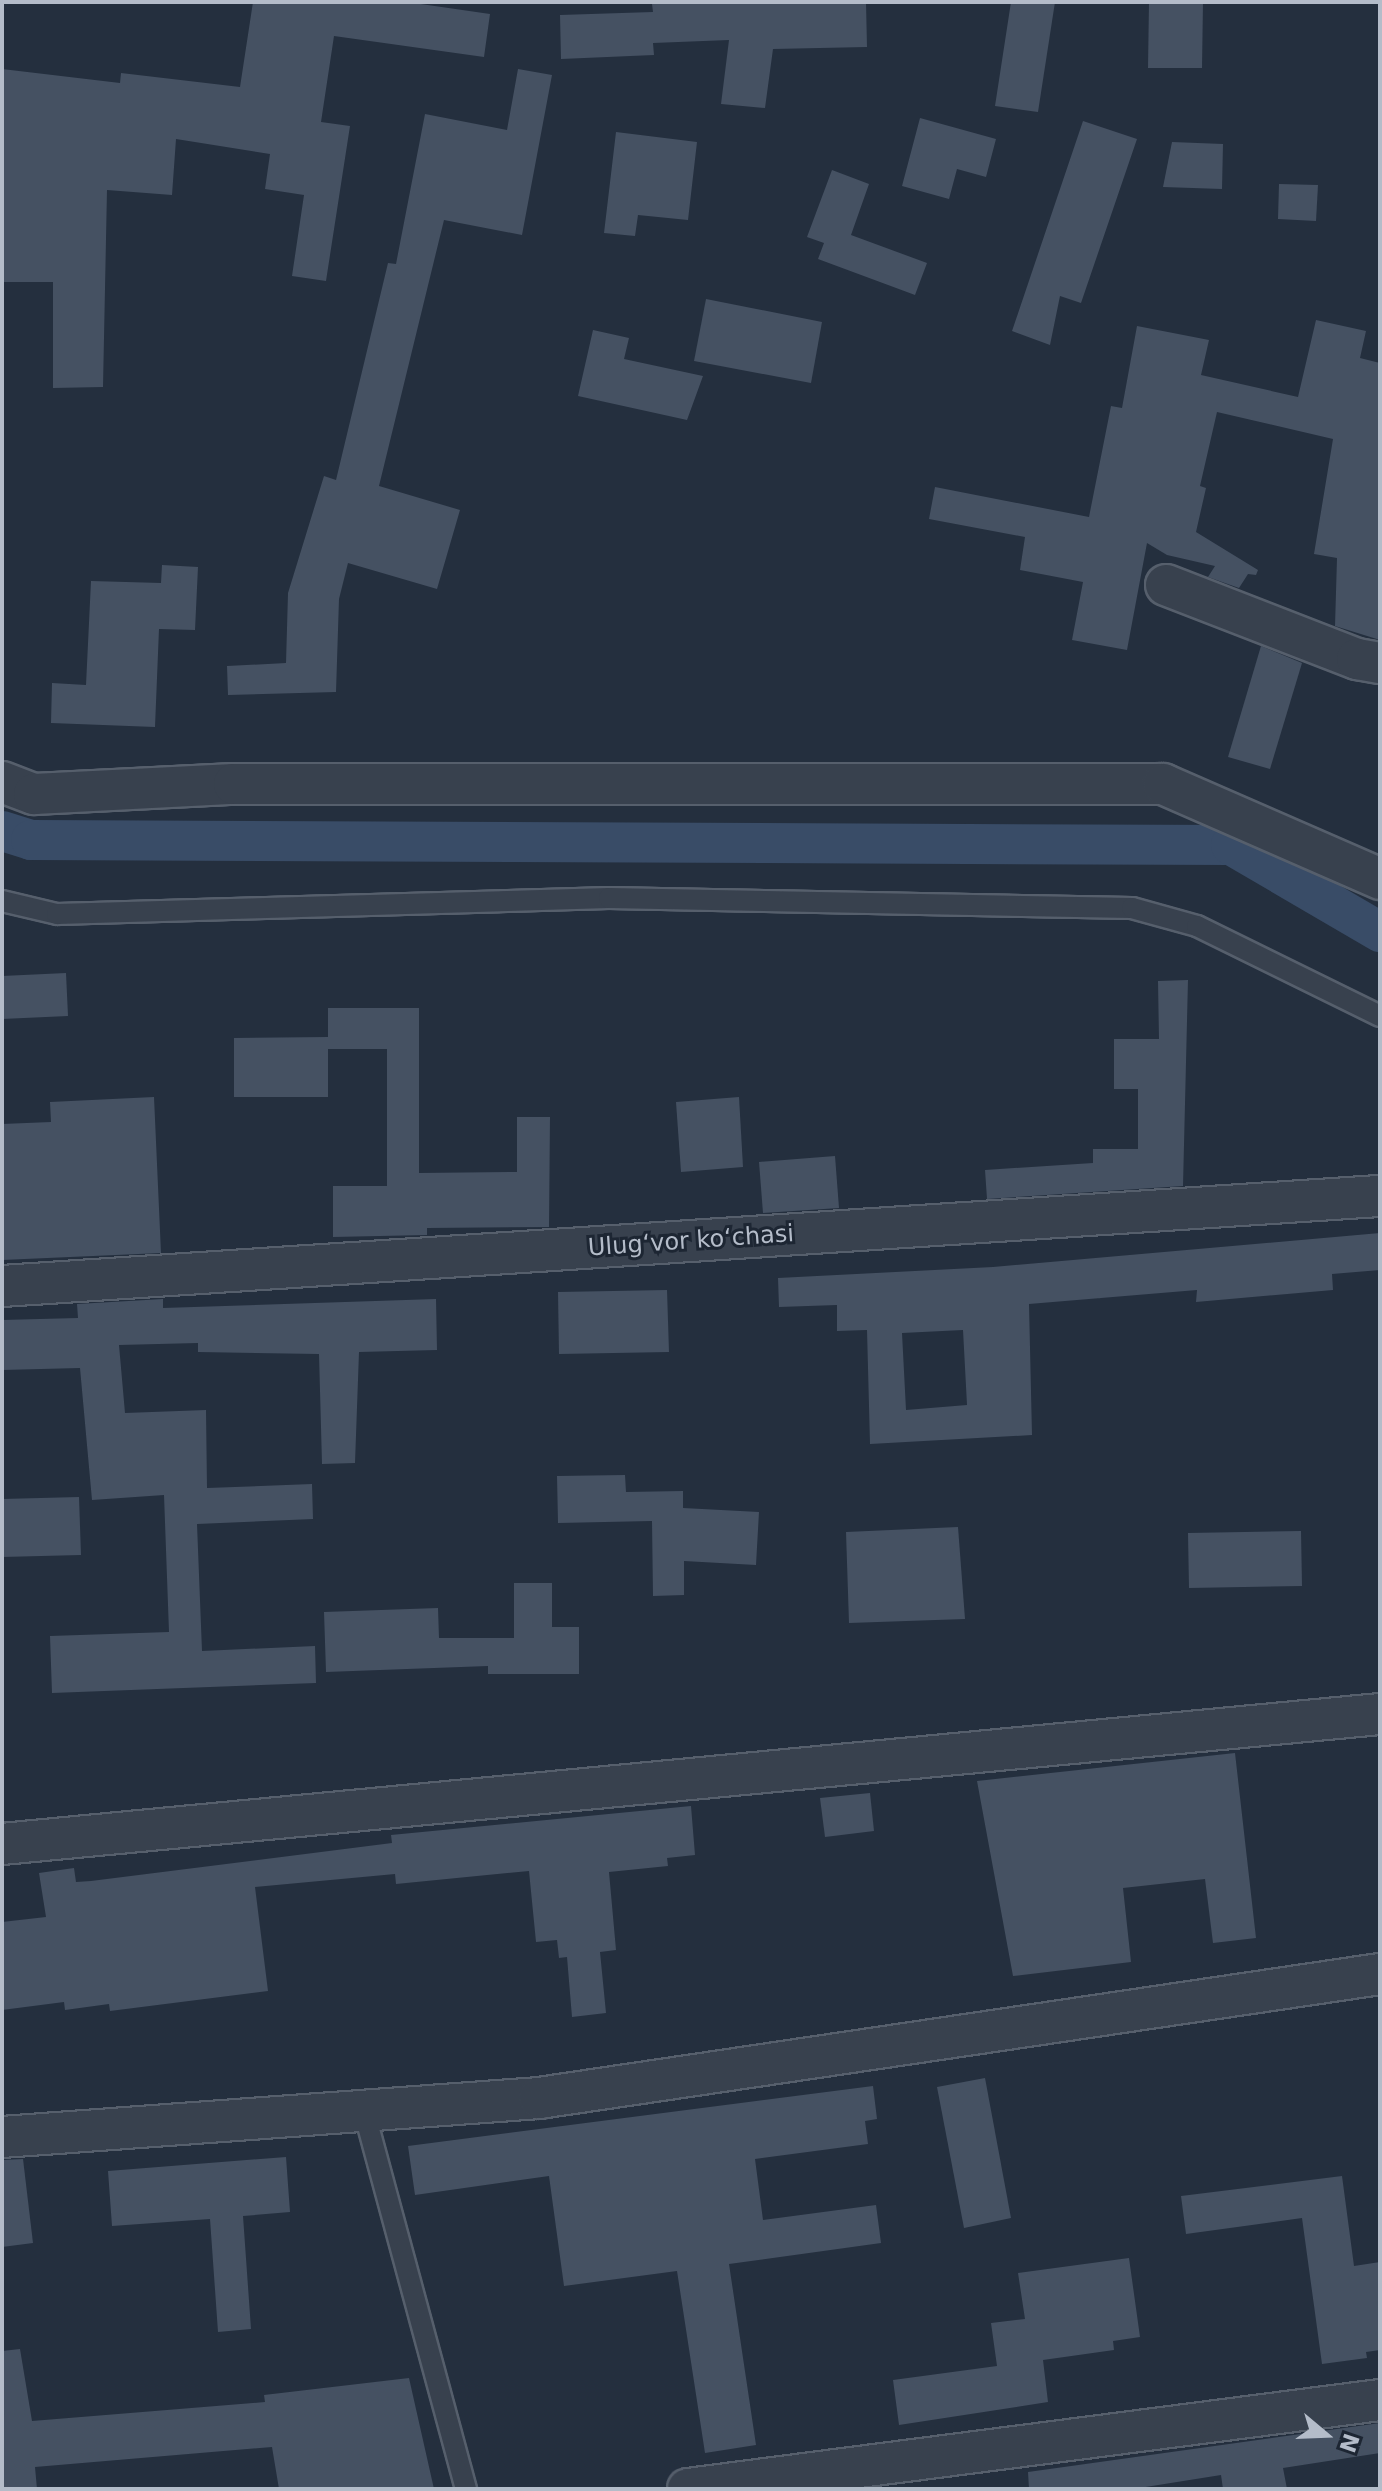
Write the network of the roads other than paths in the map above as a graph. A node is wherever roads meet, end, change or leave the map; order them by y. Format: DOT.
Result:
graph roads {
  1 [pos="1166,585"];
  2 [pos="1380,663"];
  3 [pos="2,782"];
  4 [pos="1380,879"];
  5 [pos="2,901"];
  6 [pos="1380,1016"];
  7 [pos="1380,1196"];
  8 [pos="2,1286"];
  9 [pos="1380,1714"];
  10 [pos="2,1844"];
  11 [pos="1380,1974"];
  12 [pos="364,2111"];
  13 [pos="2,2137"];
  14 [pos="1380,2400"];
  15 [pos="466,2489"];
  16 [pos="688,2489"];
  1 -- 2 [label="street"];
  3 -- 4 [label="street"];
  5 -- 6 [label="lane"];
  7 -- 8 [label="street, Ulugʻvor koʻchasi"];
  9 -- 10 [label="street"];
  11 -- 12 [label="street"];
  12 -- 13 [label="street"];
  12 -- 15 [label="lane"];
  14 -- 16 [label="street"];
}
